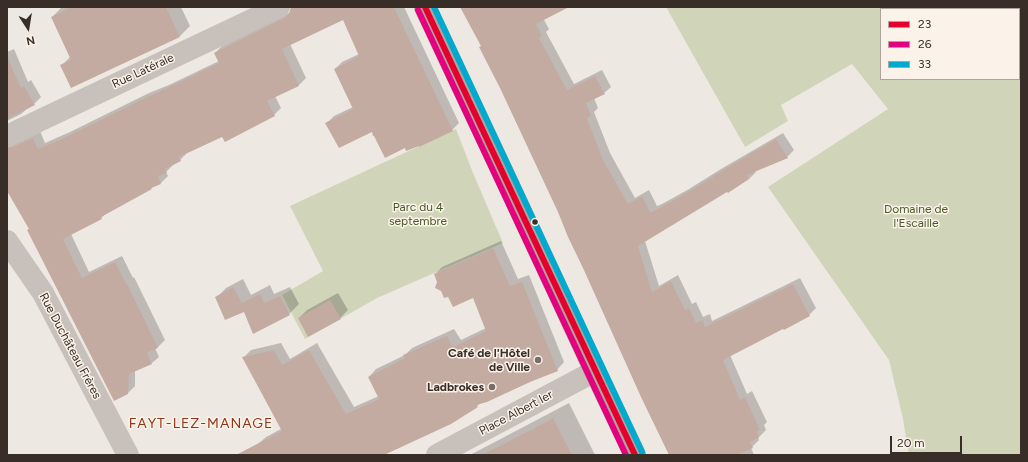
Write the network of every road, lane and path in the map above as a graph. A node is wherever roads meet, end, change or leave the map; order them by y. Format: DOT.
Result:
graph roads {
  1 [pos="279,7"];
  2 [pos="425,7"];
  3 [pos="7,136"];
  4 [pos="7,241"];
  5 [pos="594,371"];
  6 [pos="128,455"];
  7 [pos="437,455"];
  8 [pos="635,455"];
  1 -- 3 [label="street, Rue Latérale"];
  2 -- 5 [label="main road"];
  4 -- 6 [label="street, Rue Duchâteau Frères"];
  5 -- 7 [label="street, Place Albert Ier"];
  5 -- 8 [label="main road"];
}
